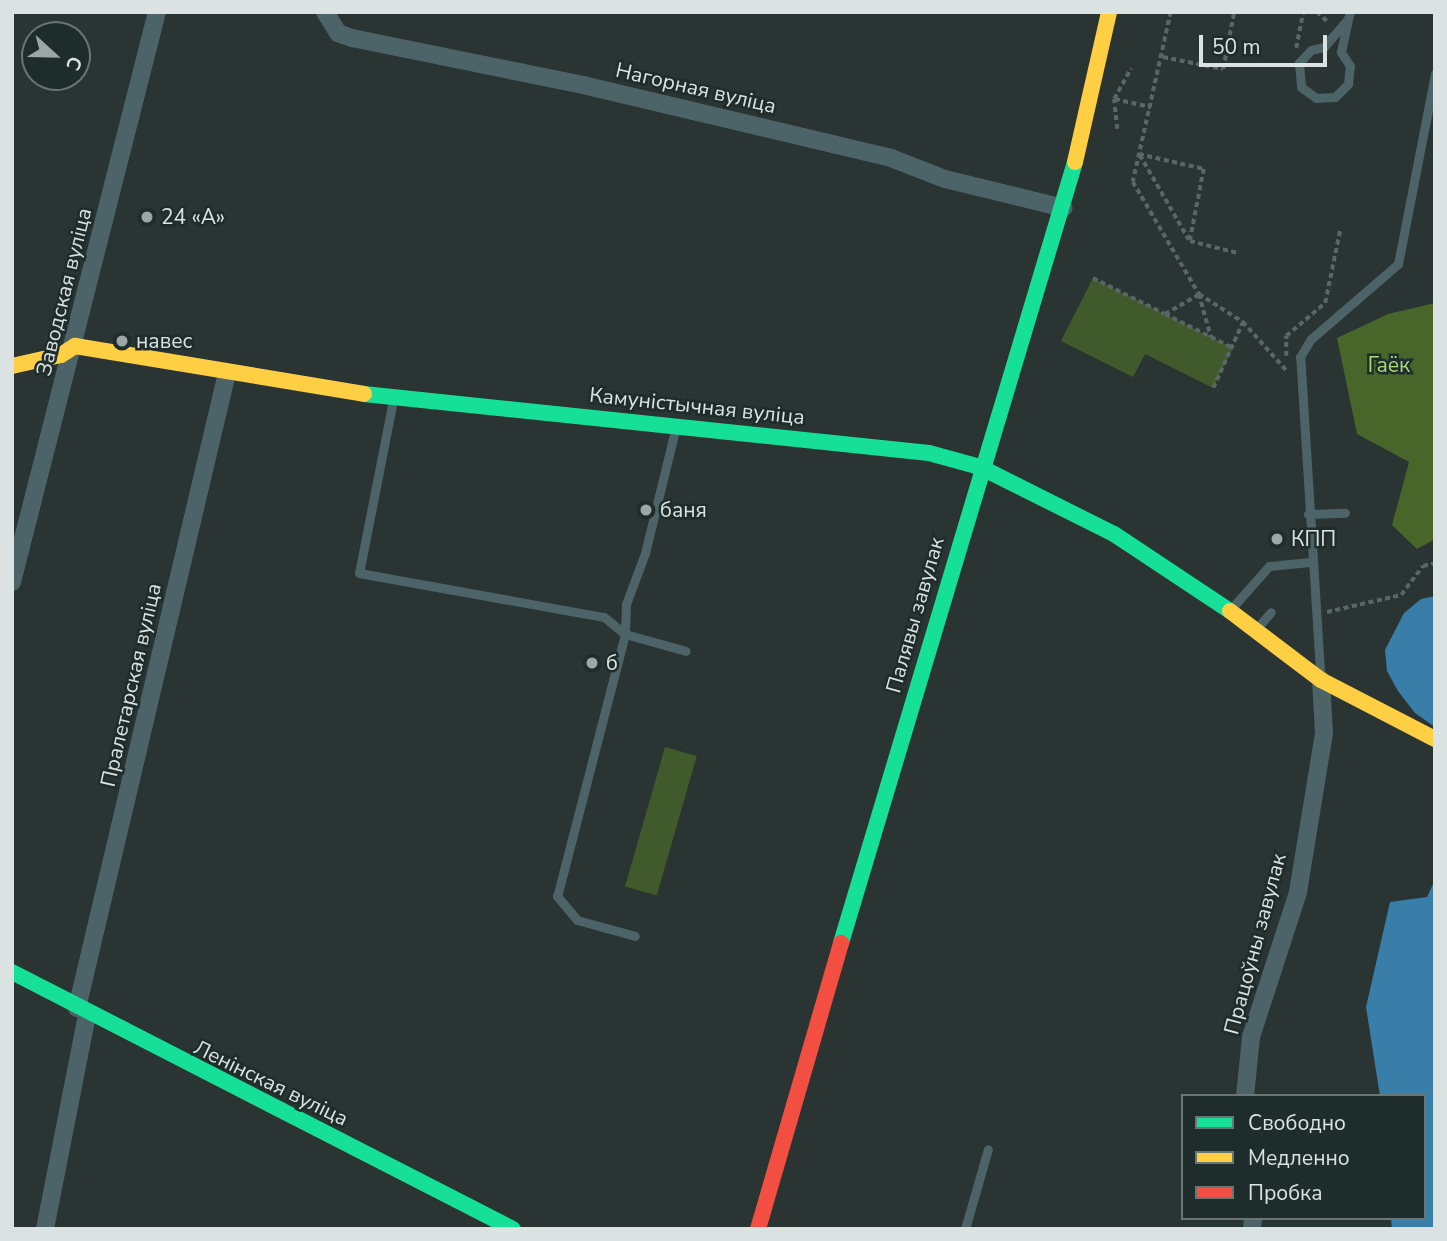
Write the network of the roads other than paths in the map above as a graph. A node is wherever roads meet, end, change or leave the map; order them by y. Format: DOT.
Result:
graph roads {
  1 [pos="157,12"];
  2 [pos="326,12"];
  3 [pos="1109,12"];
  4 [pos="1349,16"];
  5 [pos="1435,74"];
  6 [pos="1064,208"];
  7 [pos="75,346"];
  8 [pos="12,366"];
  9 [pos="227,373"];
  10 [pos="393,399"];
  11 [pos="676,425"];
  12 [pos="980,467"];
  13 [pos="1345,513"];
  14 [pos="1308,514"];
  15 [pos="1310,562"];
  16 [pos="12,582"];
  17 [pos="1230,610"];
  18 [pos="1271,612"];
  19 [pos="1255,630"];
  20 [pos="625,634"];
  21 [pos="686,651"];
  22 [pos="1321,680"];
  23 [pos="1435,739"];
  24 [pos="635,936"];
  25 [pos="12,972"];
  26 [pos="82,1011"];
  27 [pos="1245,1094"];
  28 [pos="988,1149"];
  29 [pos="45,1229"];
  30 [pos="513,1229"];
  31 [pos="758,1229"];
  32 [pos="964,1229"];
  1 -- 7 [label="street, Заводская вуліца"];
  2 -- 6 [label="street, Нагорная вуліца"];
  3 -- 6 [label="street, Палявы завулак"];
  4 -- 4 [label="lane"];
  5 -- 14 [label="lane"];
  6 -- 12 [label="street, Палявы завулак"];
  7 -- 8 [label="street"];
  7 -- 9 [label="street, Камуністычная вуліца"];
  7 -- 16 [label="street, Заводская вуліца"];
  9 -- 10 [label="street, Камуністычная вуліца"];
  9 -- 26 [label="street, Пралетарская вуліца"];
  10 -- 11 [label="street, Камуністычная вуліца"];
  10 -- 20 [label="lane"];
  11 -- 12 [label="street, Камуністычная вуліца"];
  11 -- 20 [label="lane"];
  12 -- 17 [label="street, Камуністычная вуліца"];
  12 -- 31 [label="street, Палявы завулак"];
  13 -- 14 [label="lane"];
  14 -- 15 [label="lane"];
  15 -- 17 [label="lane"];
  15 -- 22 [label="lane"];
  17 -- 19 [label="street, Камуністычная вуліца"];
  18 -- 19 [label="lane"];
  19 -- 22 [label="street, Камуністычная вуліца"];
  20 -- 21 [label="lane"];
  20 -- 24 [label="lane"];
  22 -- 23 [label="street, Камуністычная вуліца"];
  22 -- 27 [label="street, Працоўны завулак"];
  25 -- 26 [label="street, Ленінская вуліца"];
  26 -- 29 [label="street, Пралетарская вуліца"];
  26 -- 30 [label="street, Ленінская вуліца"];
  28 -- 32 [label="lane"];
}
